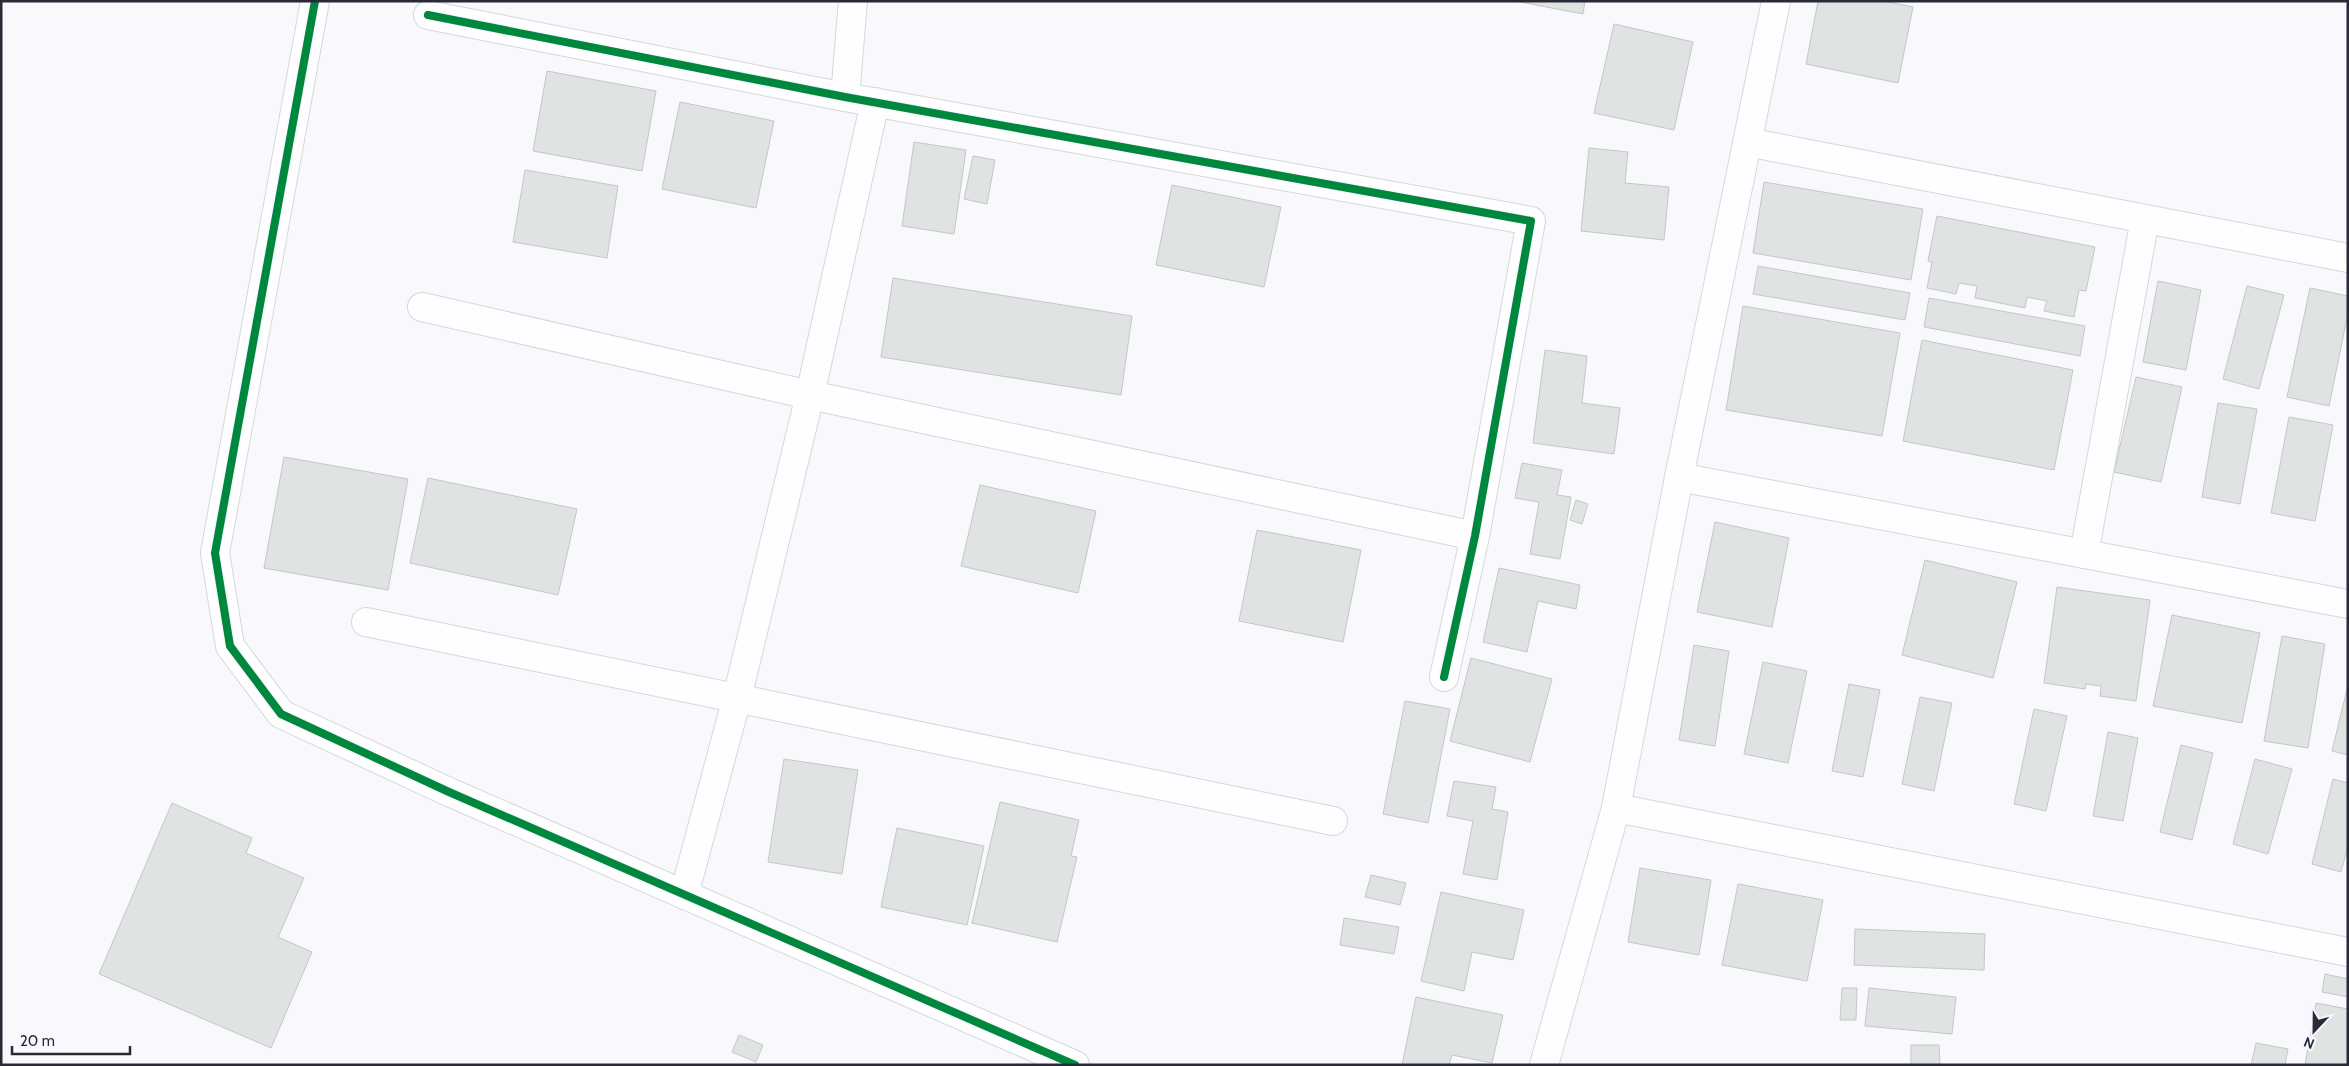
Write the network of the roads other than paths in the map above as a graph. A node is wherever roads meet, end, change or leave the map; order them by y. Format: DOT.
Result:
graph roads {
  1 [pos="315,1"];
  2 [pos="853,1"];
  3 [pos="1776,1"];
  4 [pos="428,15"];
  5 [pos="845,97"];
  6 [pos="875,102"];
  7 [pos="1747,142"];
  8 [pos="2145,219"];
  9 [pos="2348,258"];
  10 [pos="422,307"];
  11 [pos="810,395"];
  12 [pos="1679,477"];
  13 [pos="1475,536"];
  14 [pos="2084,554"];
  15 [pos="2348,604"];
  16 [pos="366,622"];
  17 [pos="1444,677"];
  18 [pos="737,698"];
  19 [pos="1616,808"];
  20 [pos="1333,821"];
  21 [pos="684,895"];
  22 [pos="2348,952"];
  23 [pos="1075,1065"];
  24 [pos="1544,1065"];
  1 -- 21 [label="street"];
  2 -- 5 [label="street"];
  3 -- 7 [label="street"];
  4 -- 5 [label="street"];
  5 -- 6 [label="street"];
  6 -- 11 [label="street"];
  6 -- 13 [label="street"];
  7 -- 8 [label="street"];
  7 -- 12 [label="street"];
  8 -- 9 [label="street"];
  8 -- 14 [label="street"];
  10 -- 11 [label="street"];
  11 -- 13 [label="street"];
  11 -- 18 [label="street"];
  12 -- 14 [label="street"];
  12 -- 19 [label="street"];
  13 -- 17 [label="street"];
  14 -- 15 [label="street"];
  16 -- 18 [label="street"];
  18 -- 20 [label="street"];
  18 -- 21 [label="street"];
  19 -- 22 [label="street"];
  19 -- 24 [label="street"];
  21 -- 23 [label="street"];
}
